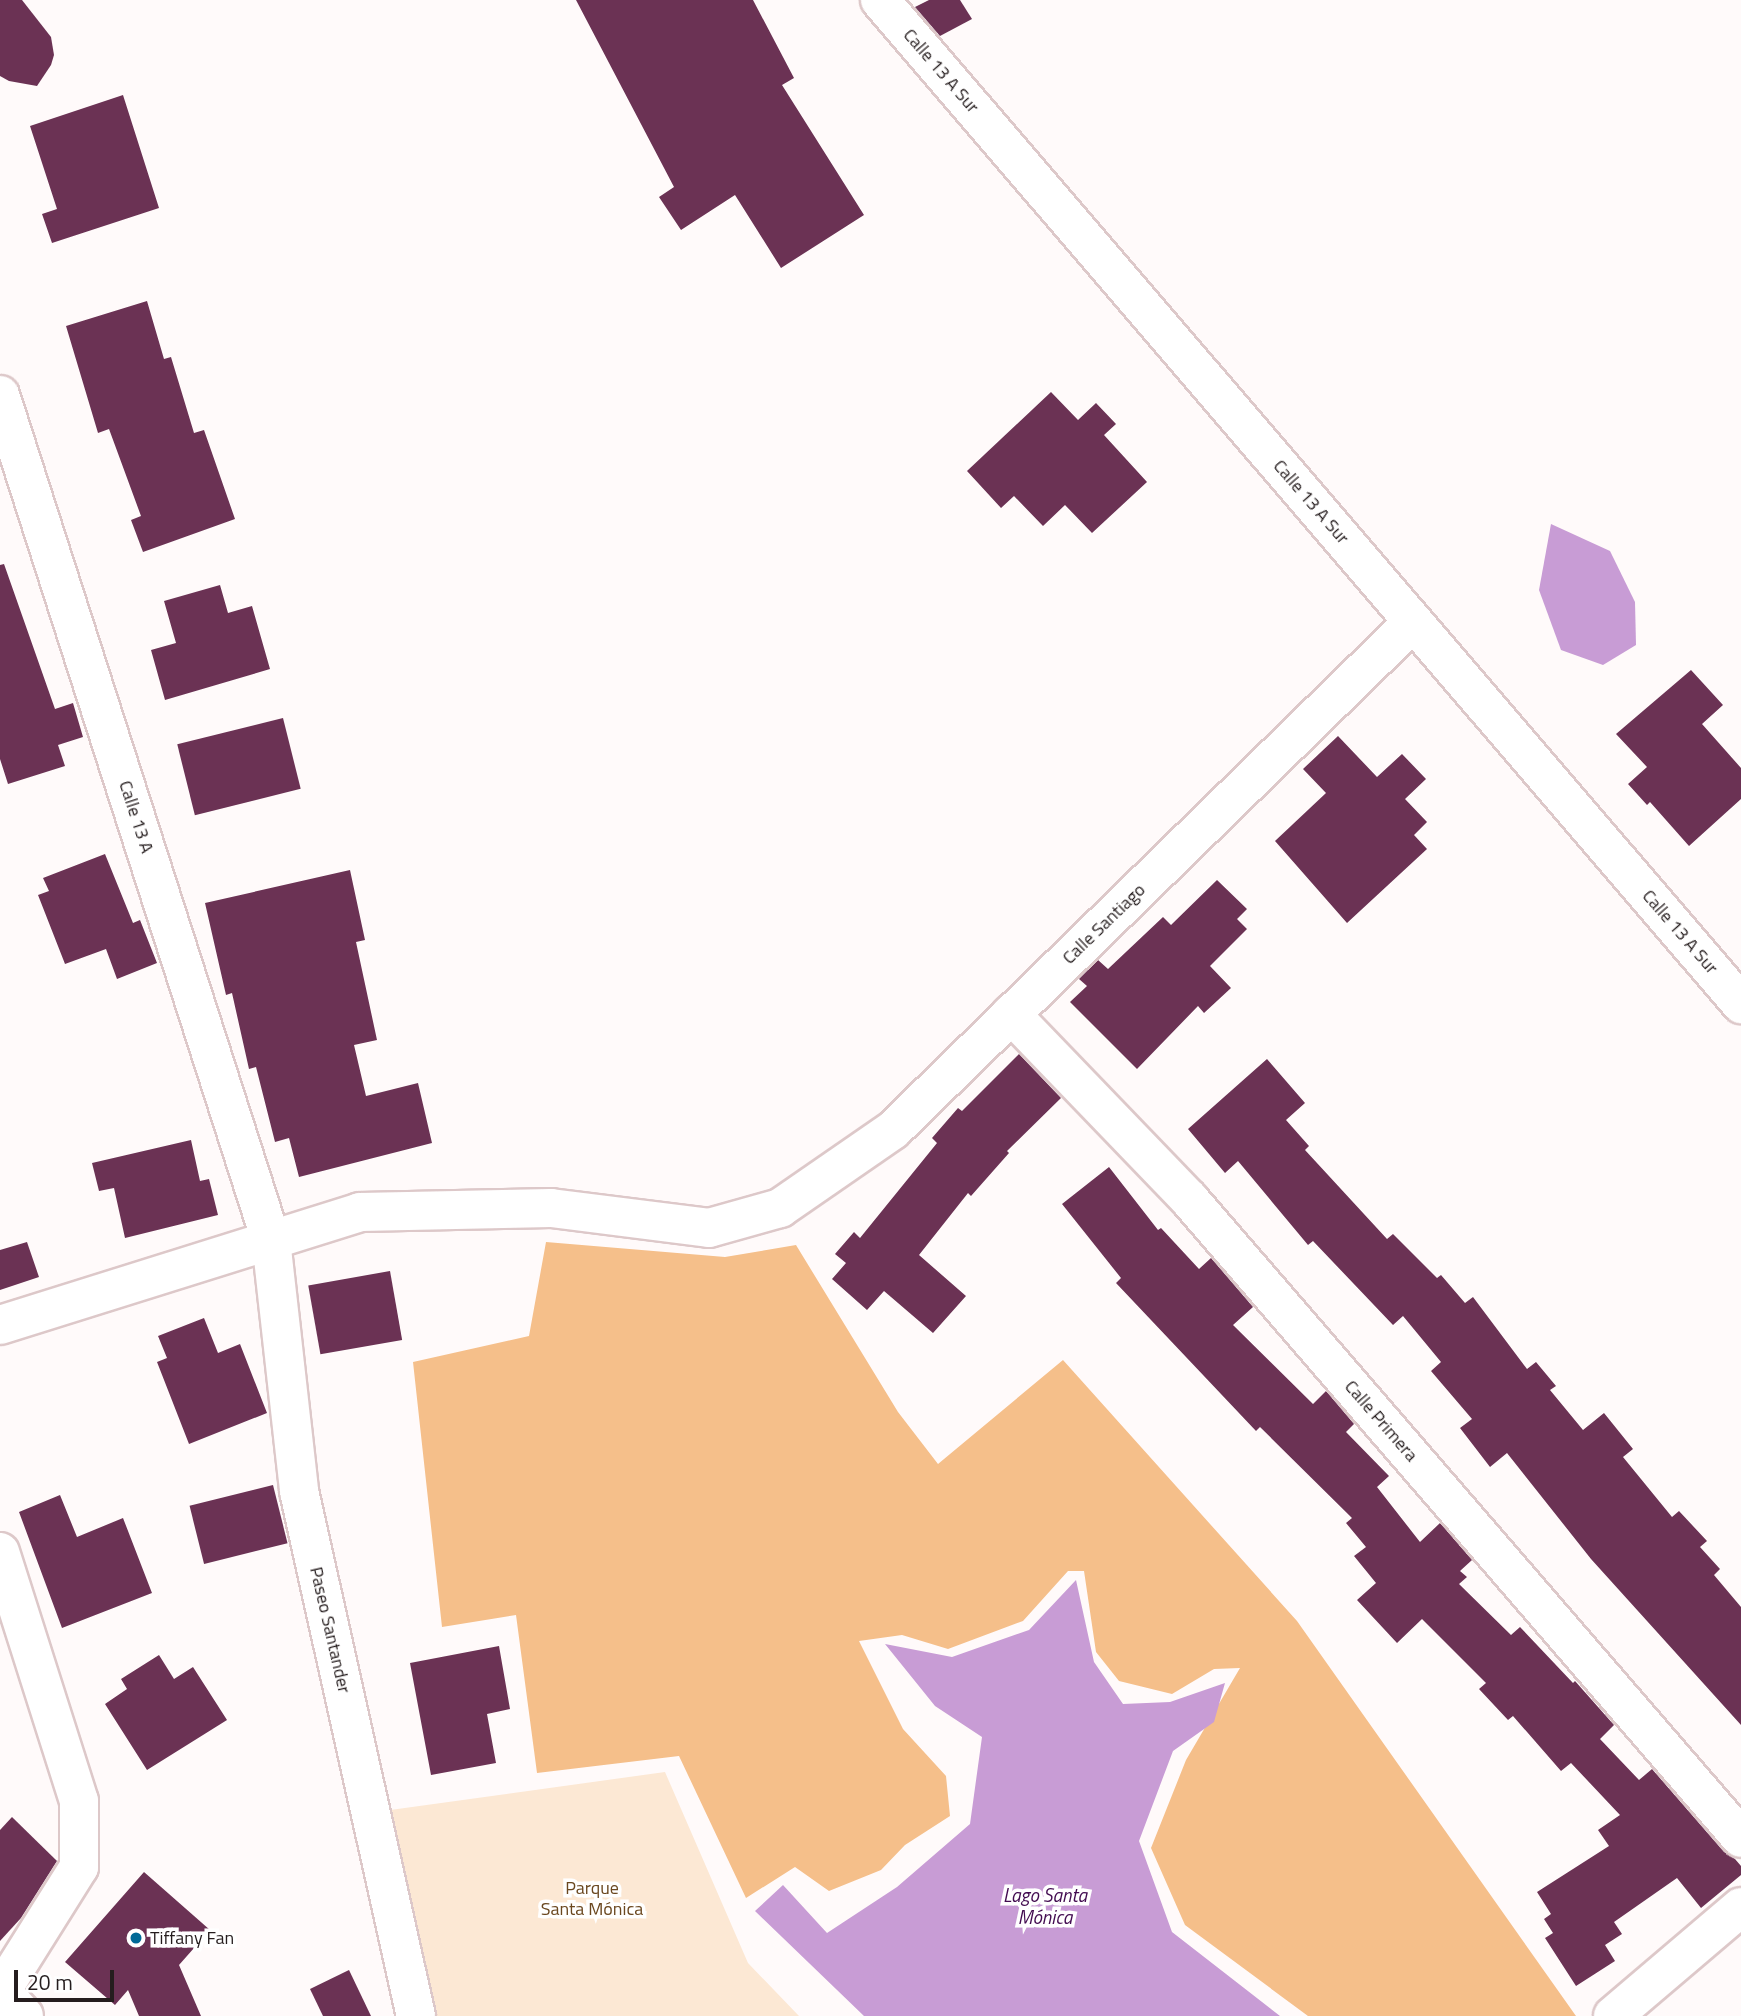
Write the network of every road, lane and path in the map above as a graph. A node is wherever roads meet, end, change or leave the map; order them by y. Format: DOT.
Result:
graph roads {
  1 [pos="880,0"];
  2 [pos="0,395"];
  3 [pos="1413,622"];
  4 [pos="1741,1004"];
  5 [pos="1011,1014"];
  6 [pos="271,1240"];
  7 [pos="0,1325"];
  8 [pos="0,1552"];
  9 [pos="1741,1838"];
  10 [pos="1741,1907"];
  11 [pos="6,1997"];
  12 [pos="416,2016"];
  13 [pos="1613,2016"];
  1 -- 3 [label="street, Calle 13 A Sur"];
  2 -- 6 [label="street, Calle 13 A"];
  3 -- 4 [label="street, Calle 13 A Sur"];
  3 -- 5 [label="street, Calle Santiago"];
  5 -- 6 [label="street, Calle Santiago"];
  5 -- 9 [label="street, Calle Primera"];
  6 -- 7 [label="street, Calle Santiago"];
  6 -- 12 [label="street, Paseo Santander"];
  8 -- 11 [label="street"];
  10 -- 13 [label="street"];
}
